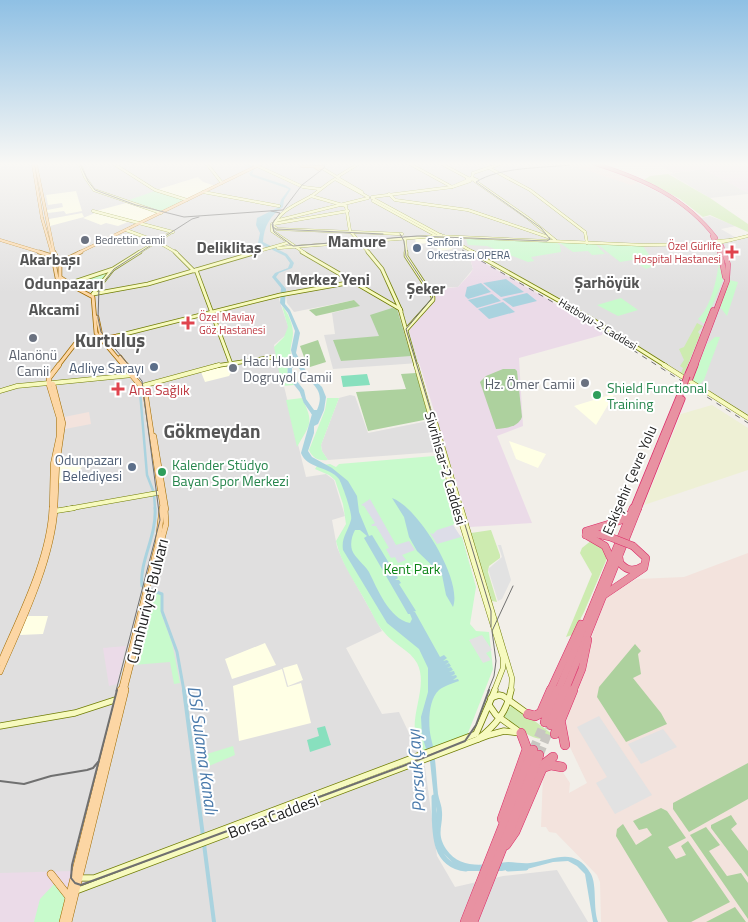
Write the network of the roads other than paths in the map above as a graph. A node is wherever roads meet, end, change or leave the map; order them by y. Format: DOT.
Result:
graph roads {
  1 [pos="41,207"];
  2 [pos="148,207"];
  3 [pos="172,207"];
  4 [pos="284,207"];
  5 [pos="337,207"];
  6 [pos="347,207"];
  7 [pos="388,207"];
  8 [pos="388,207"];
  9 [pos="446,207"];
  10 [pos="511,207"];
  11 [pos="511,207"];
  12 [pos="553,207"];
  13 [pos="685,207"];
  14 [pos="289,208"];
  15 [pos="93,211"];
  16 [pos="348,211"];
  17 [pos="162,212"];
  18 [pos="274,222"];
  19 [pos="139,224"];
  20 [pos="126,230"];
  21 [pos="350,231"];
  22 [pos="403,236"];
  23 [pos="439,236"];
  24 [pos="747,236"];
  25 [pos="547,239"];
  26 [pos="0,240"];
  27 [pos="731,240"];
  28 [pos="358,241"];
  29 [pos="556,241"];
  30 [pos="158,242"];
  31 [pos="720,242"];
  32 [pos="287,243"];
  33 [pos="587,243"];
  34 [pos="169,246"];
  35 [pos="291,246"];
  36 [pos="274,247"];
  37 [pos="55,258"];
  38 [pos="195,271"];
  39 [pos="109,275"];
  40 [pos="726,275"];
  41 [pos="353,282"];
  42 [pos="69,284"];
  43 [pos="95,294"];
  44 [pos="287,294"];
  45 [pos="400,309"];
  46 [pos="212,313"];
  47 [pos="405,324"];
  48 [pos="407,329"];
  49 [pos="117,336"];
  50 [pos="102,340"];
  51 [pos="274,357"];
  52 [pos="229,364"];
  53 [pos="133,374"];
  54 [pos="688,377"];
  55 [pos="68,381"];
  56 [pos="152,383"];
  57 [pos="51,384"];
  58 [pos="143,385"];
  59 [pos="685,385"];
  60 [pos="0,391"];
  61 [pos="748,418"];
  62 [pos="435,422"];
  63 [pos="157,494"];
  64 [pos="55,511"];
  65 [pos="630,514"];
  66 [pos="586,535"];
  67 [pos="620,553"];
  68 [pos="610,561"];
  69 [pos="646,563"];
  70 [pos="601,599"];
  71 [pos="589,614"];
  72 [pos="592,624"];
  73 [pos="0,663"];
  74 [pos="0,672"];
  75 [pos="512,689"];
  76 [pos="124,691"];
  77 [pos="118,698"];
  78 [pos="508,700"];
  79 [pos="490,701"];
  80 [pos="525,711"];
  81 [pos="501,718"];
  82 [pos="561,722"];
  83 [pos="0,726"];
  84 [pos="521,733"];
  85 [pos="556,734"];
  86 [pos="475,737"];
  87 [pos="565,745"];
  88 [pos="536,752"];
  89 [pos="553,757"];
  90 [pos="562,767"];
  91 [pos="542,768"];
  92 [pos="201,841"];
  93 [pos="495,856"];
  94 [pos="51,874"];
  95 [pos="79,878"];
  96 [pos="482,887"];
  97 [pos="74,888"];
  98 [pos="69,898"];
  99 [pos="62,922"];
  100 [pos="68,922"];
  101 [pos="465,922"];
  102 [pos="473,922"];
  1 -- 37 [label="main road"];
  2 -- 17 [label="main road"];
  3 -- 17 [label="main road"];
  4 -- 14 [label="main road"];
  5 -- 18 [label="main road"];
  6 -- 16 [label="main road"];
  7 -- 23 [label="main road"];
  8 -- 23 [label="main road"];
  9 -- 25 [label="main road"];
  10 -- 25 [label="main road"];
  11 -- 29 [label="main road"];
  12 -- 33 [label="main road"];
  13 -- 31 [label="highway"];
  14 -- 18 [label="main road"];
  15 -- 19 [label="main road"];
  16 -- 18 [label="main road"];
  16 -- 21 [label="main road"];
  17 -- 19 [label="main road"];
  18 -- 21 [label="main road"];
  18 -- 32 [label="main road"];
  19 -- 20 [label="main road"];
  19 -- 30 [label="main road"];
  20 -- 30 [label="main road"];
  20 -- 37 [label="main road"];
  21 -- 22 [label="main road"];
  21 -- 28 [label="main road"];
  22 -- 23 [label="main road"];
  22 -- 28 [label="main road"];
  22 -- 47 [label="main road"];
  22 -- 48 [label="main road"];
  23 -- 25 [label="main road"];
  23 -- 29 [label="main road"];
  23 -- 61 [label="main road, Hatboyu-2 Caddesi"];
  24 -- 27 [label="main road"];
  25 -- 29 [label="main road"];
  26 -- 37 [label="main road"];
  27 -- 31 [label="main road"];
  27 -- 31 [label="main road"];
  28 -- 35 [label="main road"];
  28 -- 45 [label="main road"];
  29 -- 31 [label="main road"];
  29 -- 33 [label="main road"];
  30 -- 34 [label="main road"];
  30 -- 39 [label="main road"];
  30 -- 42 [label="main road"];
  31 -- 33 [label="main road"];
  31 -- 40 [label="highway, Eskişehir Çevre Yolu"];
  32 -- 35 [label="main road"];
  32 -- 36 [label="main road"];
  34 -- 38 [label="main road"];
  35 -- 36 [label="main road"];
  35 -- 41 [label="main road"];
  36 -- 38 [label="main road"];
  37 -- 42 [label="main road"];
  38 -- 43 [label="main road"];
  38 -- 46 [label="main road"];
  39 -- 42 [label="main road"];
  39 -- 43 [label="main road"];
  40 -- 54 [label="highway, Eskişehir Çevre Yolu"];
  40 -- 54 [label="highway, Eskişehir Çevre Yolu"];
  41 -- 44 [label="main road"];
  41 -- 45 [label="main road"];
  42 -- 43 [label="main road"];
  42 -- 43 [label="main road"];
  43 -- 50 [label="main road, Cumhuriyet Bulvarı"];
  44 -- 46 [label="main road"];
  45 -- 47 [label="main road, Sivrihisar-2 Caddesi"];
  45 -- 79 [label="main road, Sivrihisar-2 Caddesi"];
  46 -- 49 [label="main road"];
  46 -- 52 [label="main road"];
  47 -- 48 [label="main road, Sivrihisar-2 Caddesi"];
  48 -- 62 [label="main road, Sivrihisar-2 Caddesi"];
  49 -- 50 [label="main road"];
  50 -- 53 [label="main road, Cumhuriyet Bulvarı"];
  50 -- 57 [label="main road"];
  51 -- 52 [label="main road"];
  52 -- 56 [label="main road"];
  53 -- 55 [label="main road"];
  53 -- 58 [label="main road, Cumhuriyet Bulvarı"];
  54 -- 59 [label="highway, Eskişehir Çevre Yolu, bridge"];
  55 -- 57 [label="main road"];
  56 -- 58 [label="main road"];
  56 -- 58 [label="main road"];
  57 -- 60 [label="main road"];
  57 -- 64 [label="main road"];
  57 -- 73 [label="main road"];
  58 -- 63 [label="main road, Cumhuriyet Bulvarı"];
  59 -- 65 [label="highway, Eskişehir Çevre Yolu"];
  59 -- 67 [label="highway, Eskişehir Çevre Yolu"];
  62 -- 75 [label="main road"];
  63 -- 64 [label="main road"];
  63 -- 76 [label="main road, Cumhuriyet Bulvarı"];
  63 -- 77 [label="main road, Cumhuriyet Bulvarı"];
  64 -- 74 [label="main road"];
  65 -- 66 [label="highway"];
  65 -- 68 [label="highway, Eskişehir Çevre Yolu"];
  66 -- 68 [label="highway"];
  66 -- 69 [label="highway, bridge"];
  67 -- 69 [label="highway"];
  67 -- 70 [label="highway, Eskişehir Çevre Yolu"];
  68 -- 71 [label="highway, Eskişehir Çevre Yolu"];
  69 -- 70 [label="highway"];
  70 -- 72 [label="highway, Eskişehir Çevre Yolu"];
  71 -- 72 [label="highway, Eskişehir Çevre Yolu"];
  71 -- 80 [label="highway"];
  72 -- 82 [label="highway"];
  75 -- 78 [label="main road"];
  75 -- 80 [label="main road"];
  76 -- 77 [label="main road"];
  76 -- 95 [label="main road, Cumhuriyet Bulvarı"];
  77 -- 83 [label="main road"];
  77 -- 97 [label="main road, Cumhuriyet Bulvarı"];
  78 -- 79 [label="main road"];
  78 -- 80 [label="main road"];
  78 -- 81 [label="main road"];
  79 -- 81 [label="main road"];
  79 -- 86 [label="main road, Sivrihisar-2 Caddesi"];
  81 -- 84 [label="main road"];
  81 -- 86 [label="main road"];
  82 -- 85 [label="highway"];
  82 -- 87 [label="highway"];
  84 -- 86 [label="main road, Borsa Caddesi"];
  84 -- 93 [label="highway"];
  86 -- 92 [label="main road, Borsa Caddesi"];
  88 -- 93 [label="highway"];
  89 -- 91 [label="highway"];
  90 -- 91 [label="highway"];
  91 -- 93 [label="highway"];
  92 -- 95 [label="main road, Borsa Caddesi"];
  92 -- 97 [label="main road, Borsa Caddesi"];
  93 -- 96 [label="highway"];
  94 -- 98 [label="main road"];
  95 -- 97 [label="main road, Cumhuriyet Bulvarı"];
  96 -- 101 [label="highway"];
  96 -- 102 [label="highway"];
  97 -- 98 [label="main road, Cumhuriyet Bulvarı"];
  97 -- 100 [label="main road, Cumhuriyet Bulvarı"];
  98 -- 99 [label="main road, Cumhuriyet Bulvarı"];
}
